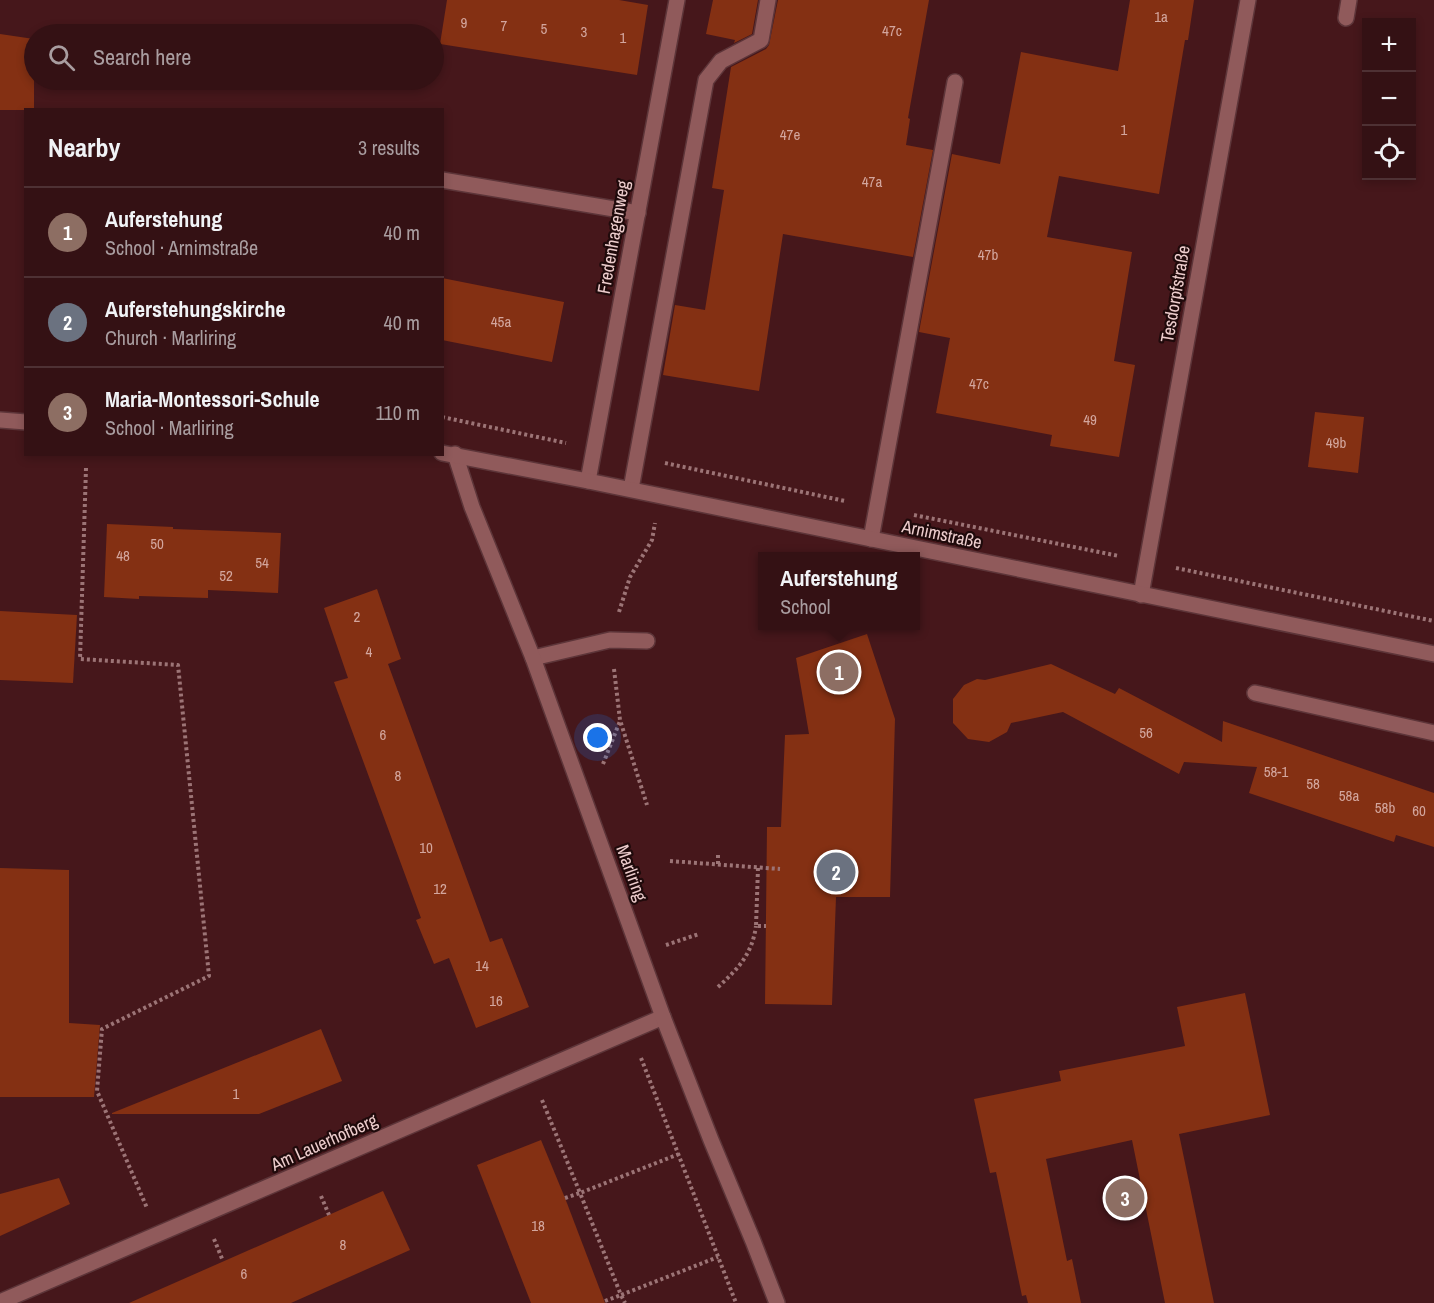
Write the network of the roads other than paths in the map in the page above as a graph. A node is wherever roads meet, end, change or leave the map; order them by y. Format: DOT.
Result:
graph roads {
  1 [pos="677,0"];
  2 [pos="768,0"];
  3 [pos="1248,0"];
  4 [pos="1349,0"];
  5 [pos="1346,18"];
  6 [pos="955,82"];
  7 [pos="444,180"];
  8 [pos="638,213"];
  9 [pos="0,420"];
  10 [pos="24,422"];
  11 [pos="449,454"];
  12 [pos="588,481"];
  13 [pos="631,489"];
  14 [pos="871,539"];
  15 [pos="1141,595"];
  16 [pos="646,640"];
  17 [pos="1434,654"];
  18 [pos="533,658"];
  19 [pos="1255,693"];
  20 [pos="1434,733"];
  21 [pos="663,1017"];
  22 [pos="0,1302"];
  23 [pos="777,1303"];
  1 -- 8 [label="street, Fredenhagenweg"];
  2 -- 13 [label="street"];
  3 -- 15 [label="street, Tesdorpfstraße"];
  4 -- 5 [label="street"];
  6 -- 14 [label="street"];
  7 -- 8 [label="street"];
  8 -- 12 [label="street, Fredenhagenweg"];
  9 -- 10 [label="street"];
  11 -- 12 [label="street, Arnimstraße"];
  11 -- 18 [label="street, Marliring"];
  12 -- 13 [label="street, Arnimstraße"];
  13 -- 14 [label="street, Arnimstraße"];
  14 -- 15 [label="street, Arnimstraße"];
  15 -- 17 [label="street, Arnimstraße"];
  16 -- 18 [label="street"];
  18 -- 21 [label="street, Marliring"];
  19 -- 20 [label="street"];
  21 -- 22 [label="street, Am Lauerhofberg"];
  21 -- 23 [label="street, Marliring"];
}
